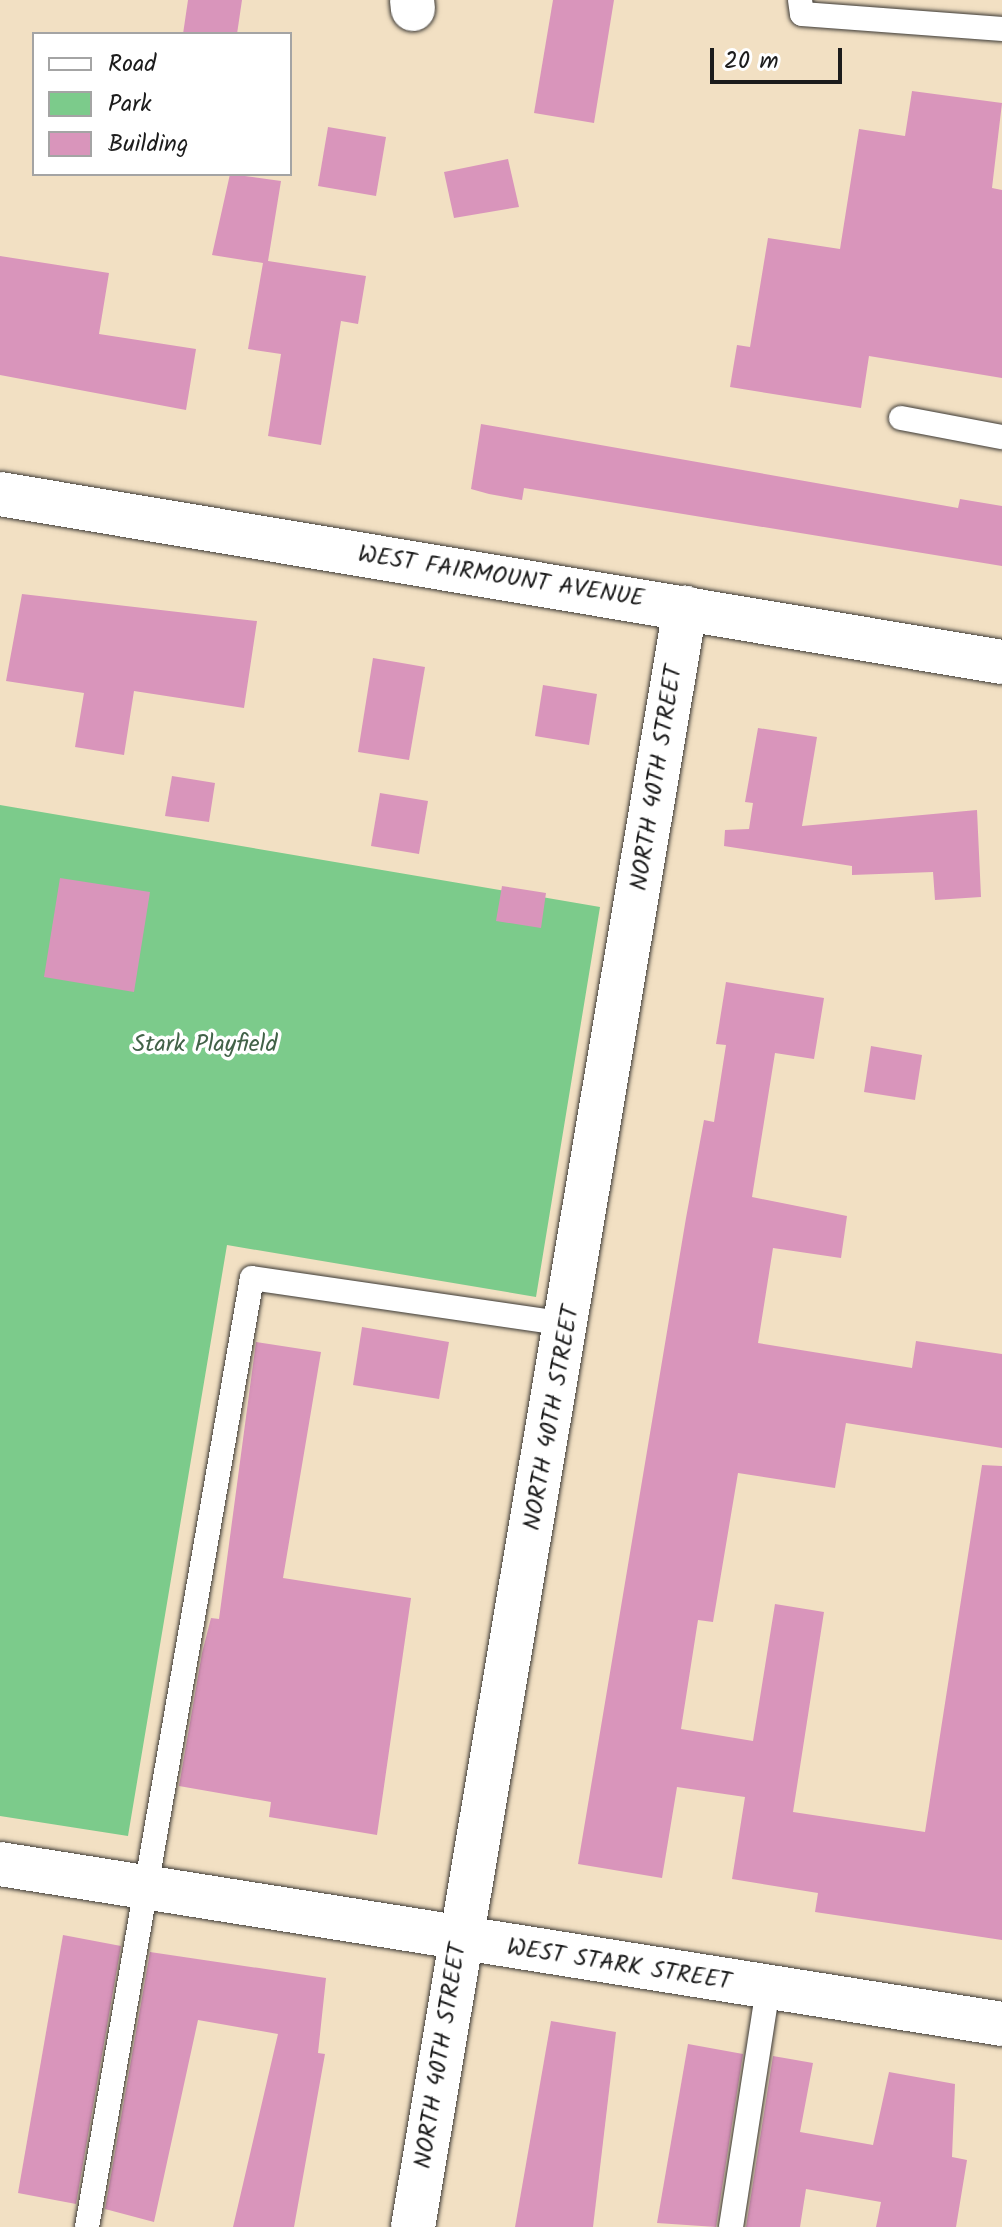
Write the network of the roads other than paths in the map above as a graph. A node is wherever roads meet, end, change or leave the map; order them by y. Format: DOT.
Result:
graph roads {
  1 [pos="800,0"];
  2 [pos="1002,29"];
  3 [pos="901,418"];
  4 [pos="1002,437"];
  5 [pos="0,494"];
  6 [pos="685,608"];
  7 [pos="1002,662"];
  8 [pos="568,1324"];
  9 [pos="0,1864"];
  10 [pos="144,1888"];
  11 [pos="460,1940"];
  12 [pos="768,1988"];
  13 [pos="1002,2024"];
  14 [pos="87,2227"];
  15 [pos="413,2227"];
  16 [pos="731,2227"];
  1 -- 2 [label="lane"];
  3 -- 4 [label="lane"];
  5 -- 6 [label="street, WEST FAIRMOUNT AVENUE"];
  6 -- 7 [label="street, WEST FAIRMOUNT AVENUE"];
  6 -- 8 [label="street, NORTH 40TH STREET"];
  8 -- 10 [label="lane"];
  8 -- 11 [label="street, NORTH 40TH STREET"];
  9 -- 10 [label="street, WEST STARK STREET"];
  10 -- 11 [label="street, WEST STARK STREET"];
  10 -- 14 [label="lane"];
  11 -- 12 [label="street, WEST STARK STREET"];
  11 -- 15 [label="street, NORTH 40TH STREET"];
  12 -- 13 [label="street, WEST STARK STREET"];
  12 -- 16 [label="lane"];
}
